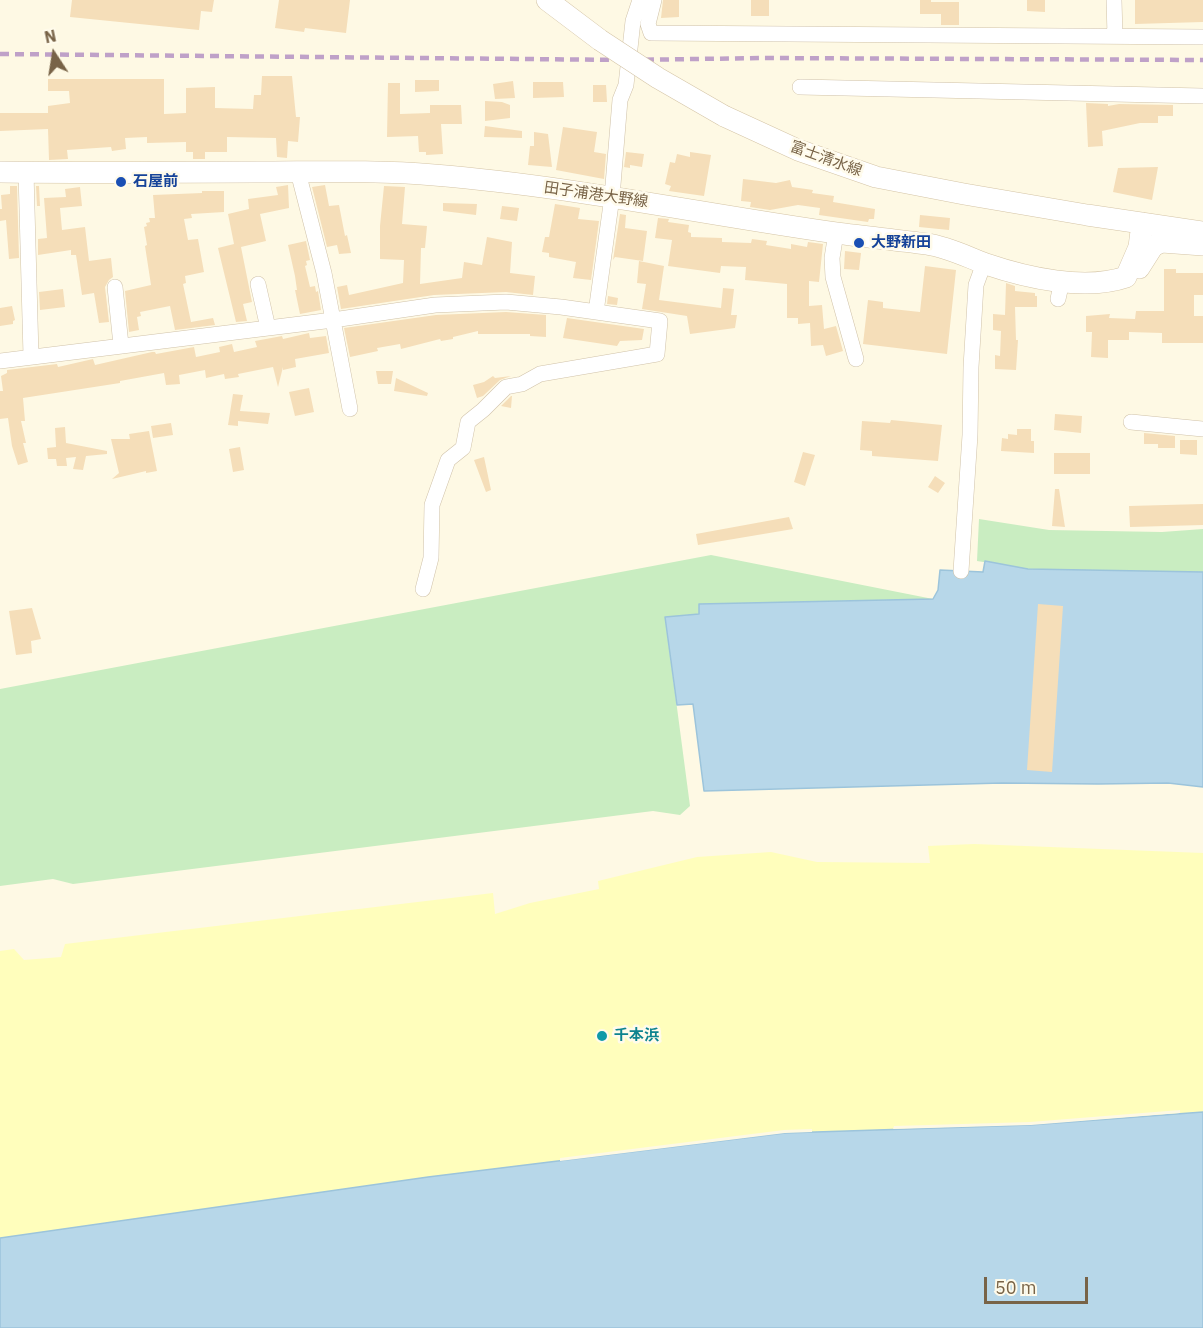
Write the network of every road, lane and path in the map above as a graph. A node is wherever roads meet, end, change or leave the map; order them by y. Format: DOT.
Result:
graph roads {
  1 [pos="547,0"];
  2 [pos="640,0"];
  3 [pos="654,0"];
  4 [pos="1114,0"];
  5 [pos="1115,36"];
  6 [pos="1203,37"];
  7 [pos="800,87"];
  8 [pos="1203,96"];
  9 [pos="0,172"];
  10 [pos="26,172"];
  11 [pos="298,172"];
  12 [pos="612,196"];
  13 [pos="1142,223"];
  14 [pos="836,232"];
  15 [pos="1203,232"];
  16 [pos="1203,245"];
  17 [pos="984,263"];
  18 [pos="1126,277"];
  19 [pos="258,284"];
  20 [pos="115,288"];
  21 [pos="596,312"];
  22 [pos="333,320"];
  23 [pos="268,328"];
  24 [pos="121,345"];
  25 [pos="31,356"];
  26 [pos="856,359"];
  27 [pos="0,361"];
  28 [pos="350,409"];
  29 [pos="1131,422"];
  30 [pos="1203,429"];
  31 [pos="961,571"];
  32 [pos="423,589"];
  1 -- 13 [label="main road, 富士清水線, bridge"];
  2 -- 12 [label="street"];
  3 -- 5 [label="street"];
  4 -- 5 [label="street"];
  5 -- 6 [label="street"];
  7 -- 8 [label="street"];
  9 -- 10 [label="main road, 田子浦港大野線"];
  10 -- 11 [label="main road, 田子浦港大野線"];
  10 -- 25 [label="street"];
  11 -- 12 [label="main road, 田子浦港大野線"];
  11 -- 22 [label="street"];
  12 -- 14 [label="main road, 田子浦港大野線"];
  12 -- 21 [label="street"];
  13 -- 15 [label="main road, 富士清水線"];
  13 -- 18 [label="main road"];
  14 -- 17 [label="main road, 田子浦港大野線"];
  14 -- 26 [label="street"];
  16 -- 18 [label="main road"];
  17 -- 18 [label="main road, 田子浦港大野線"];
  17 -- 31 [label="street"];
  19 -- 23 [label="street"];
  20 -- 24 [label="street"];
  21 -- 22 [label="street"];
  21 -- 32 [label="street"];
  22 -- 23 [label="street"];
  22 -- 28 [label="street"];
  23 -- 24 [label="street"];
  24 -- 25 [label="street"];
  25 -- 27 [label="street"];
  29 -- 30 [label="street"];
}
